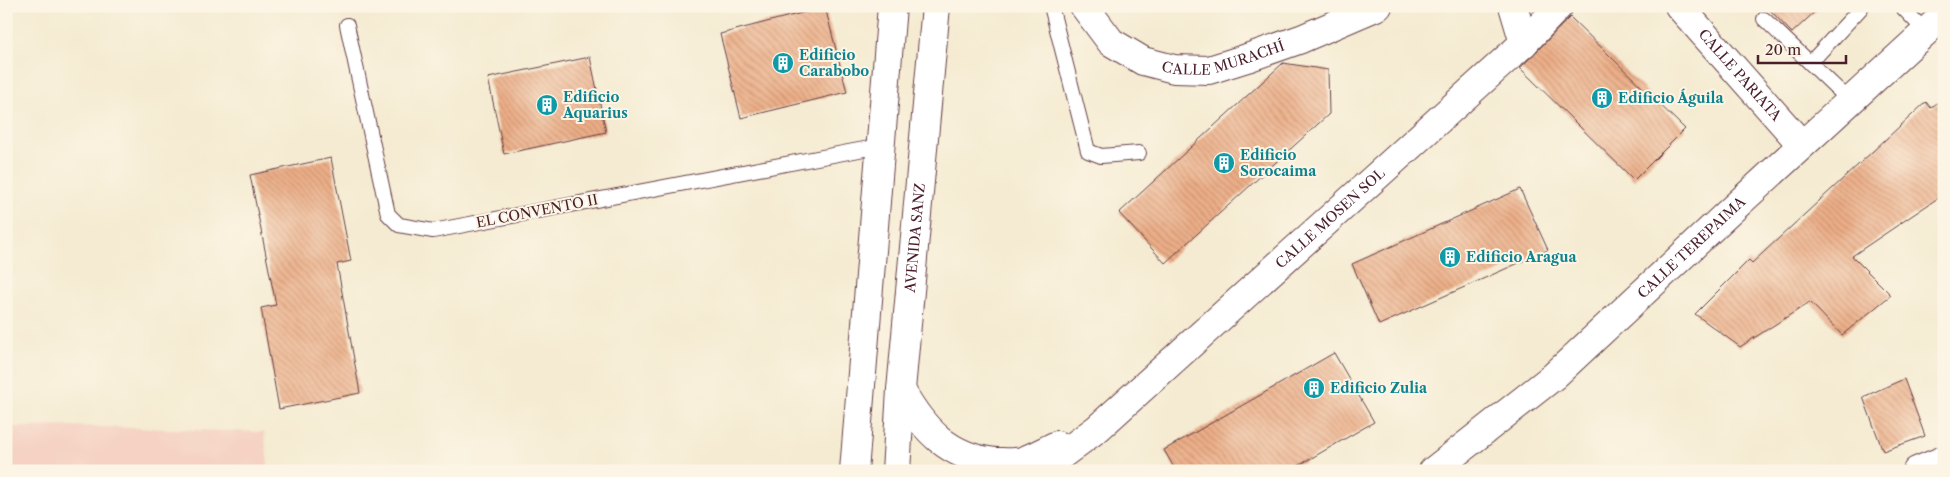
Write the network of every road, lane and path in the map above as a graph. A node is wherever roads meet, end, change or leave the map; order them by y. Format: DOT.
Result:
graph roads {
  1 [pos="892,6"];
  2 [pos="936,6"];
  3 [pos="1051,6"];
  4 [pos="1084,6"];
  5 [pos="1378,6"];
  6 [pos="1513,6"];
  7 [pos="1559,6"];
  8 [pos="1679,6"];
  9 [pos="1901,6"];
  10 [pos="1861,8"];
  11 [pos="1764,19"];
  12 [pos="1935,23"];
  13 [pos="347,25"];
  14 [pos="1524,43"];
  15 [pos="1810,63"];
  16 [pos="1850,101"];
  17 [pos="1802,145"];
  18 [pos="880,146"];
  19 [pos="1139,154"];
  20 [pos="901,390"];
  21 [pos="1098,428"];
  22 [pos="1944,460"];
  23 [pos="854,471"];
  24 [pos="896,471"];
  25 [pos="1040,471"];
  26 [pos="1433,471"];
  27 [pos="1917,471"];
  1 -- 18 [label="street"];
  2 -- 20 [label="street, AVENIDA SANZ"];
  3 -- 19 [label="lane"];
  4 -- 5 [label="street, CALLE MURACHÍ"];
  6 -- 14 [label="street"];
  7 -- 14 [label="street, CALLE MOSEN SOL"];
  8 -- 17 [label="street, CALLE PARIATA"];
  9 -- 12 [label="lane"];
  10 -- 15 [label="lane"];
  11 -- 15 [label="lane"];
  12 -- 16 [label="street, CALLE TEREPAIMA"];
  13 -- 18 [label="lane, EL CONVENTO II"];
  14 -- 21 [label="street, CALLE MOSEN SOL"];
  15 -- 16 [label="lane"];
  16 -- 17 [label="street, CALLE TEREPAIMA"];
  17 -- 26 [label="street, CALLE TEREPAIMA"];
  18 -- 23 [label="street"];
  20 -- 21 [label="street, CALLE MOSEN SOL"];
  20 -- 24 [label="street, AVENIDA SANZ"];
  21 -- 25 [label="street, CALLE MOSEN SOL"];
  22 -- 27 [label="street"];
}
